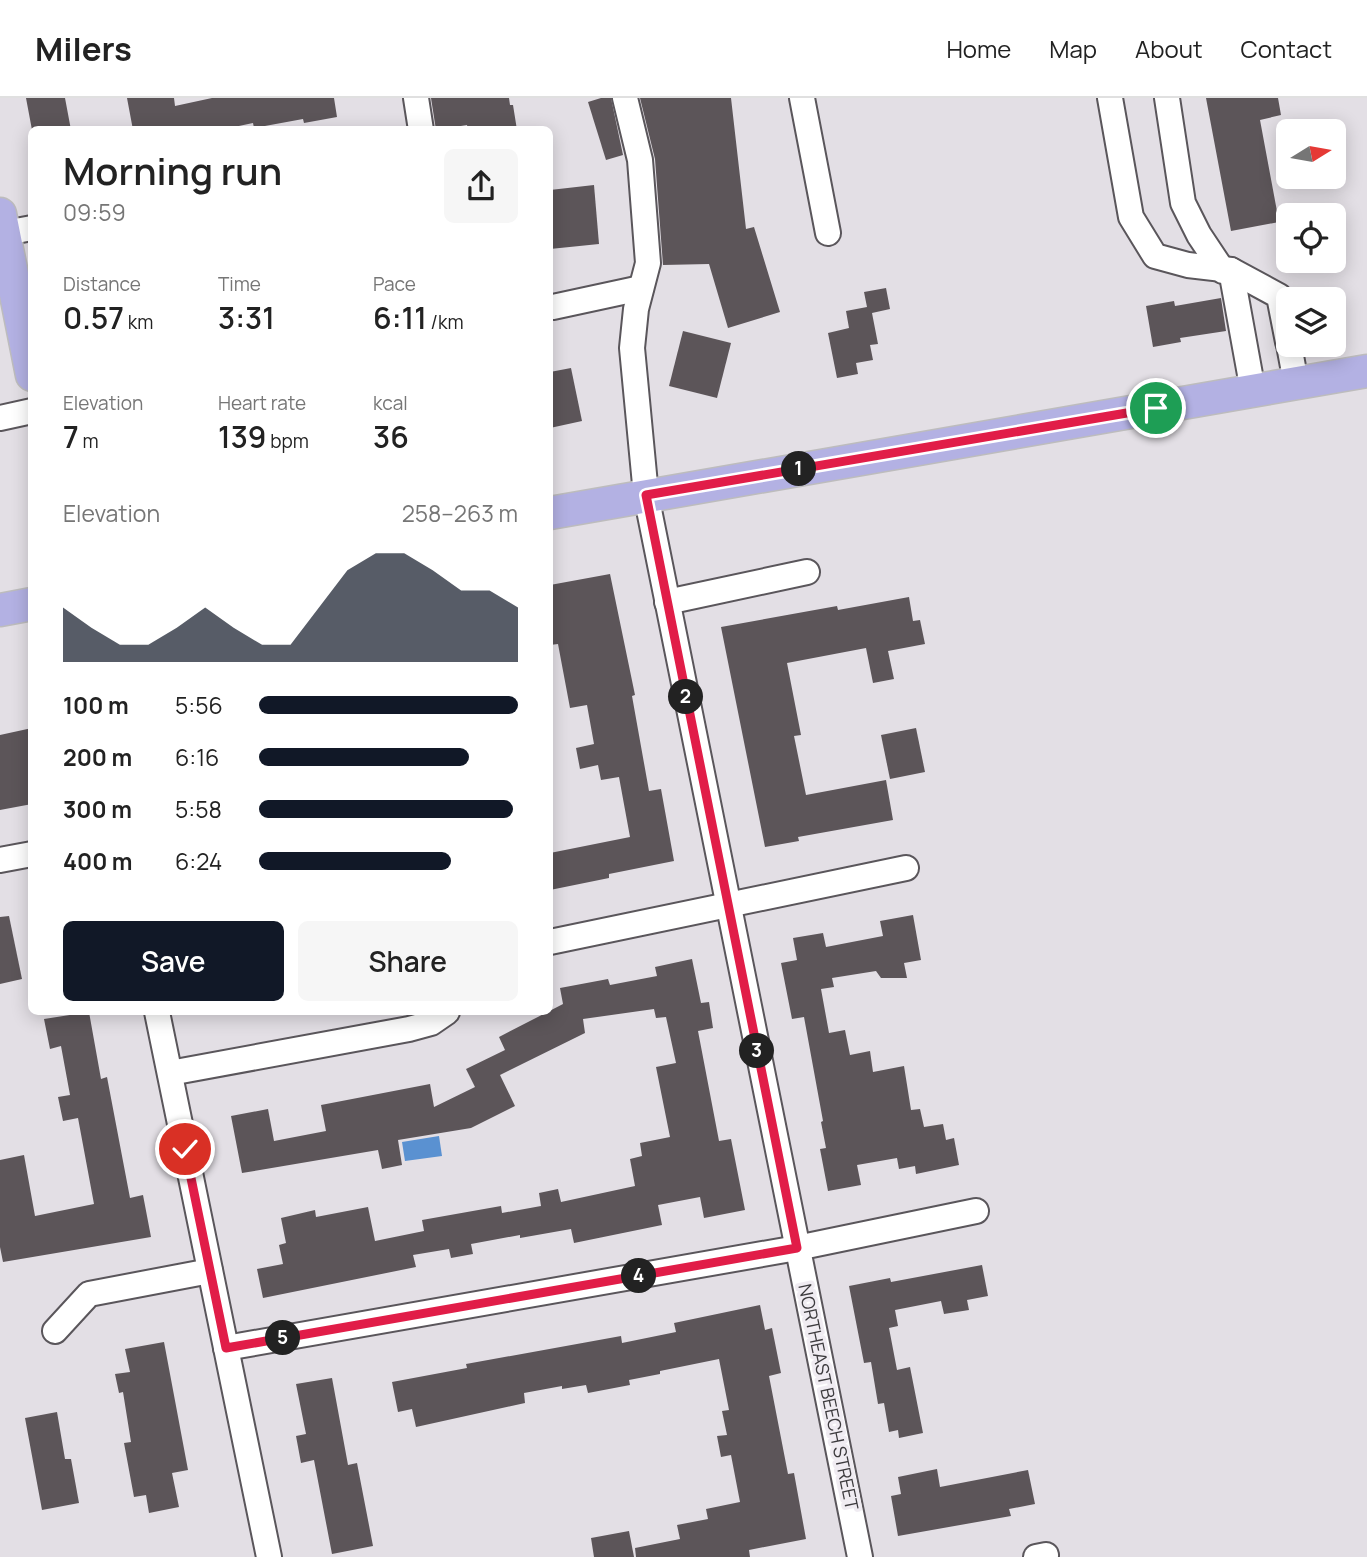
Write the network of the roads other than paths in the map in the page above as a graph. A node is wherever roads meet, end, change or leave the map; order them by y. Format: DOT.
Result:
graph roads {
  1 [pos="416,98"];
  2 [pos="625,98"];
  3 [pos="802,98"];
  4 [pos="1110,98"];
  5 [pos="1167,98"];
  6 [pos="420,126"];
  7 [pos="9,227"];
  8 [pos="828,233"];
  9 [pos="1227,271"];
  10 [pos="642,288"];
  11 [pos="1276,295"];
  12 [pos="553,307"];
  13 [pos="28,349"];
  14 [pos="1291,357"];
  15 [pos="1367,371"];
  16 [pos="1296,383"];
  17 [pos="1253,391"];
  18 [pos="28,412"];
  19 [pos="0,418"];
  20 [pos="646,495"];
  21 [pos="553,512"];
  22 [pos="807,572"];
  23 [pos="667,602"];
  24 [pos="28,605"];
  25 [pos="0,610"];
  26 [pos="28,855"];
  27 [pos="0,860"];
  28 [pos="906,867"];
  29 [pos="727,904"];
  30 [pos="553,941"];
  31 [pos="158,1015"];
  32 [pos="443,1015"];
  33 [pos="170,1073"];
  34 [pos="976,1211"];
  35 [pos="797,1248"];
  36 [pos="210,1271"];
  37 [pos="55,1331"];
  38 [pos="226,1348"];
  39 [pos="269,1557"];
  40 [pos="860,1557"];
  1 -- 6 [label="street"];
  2 -- 10 [label="street, NORTHEAST BEECH STREET"];
  3 -- 8 [label="street"];
  4 -- 9 [label="street"];
  5 -- 9 [label="street"];
  7 -- 13 [label="main road"];
  9 -- 11 [label="street"];
  9 -- 17 [label="street"];
  10 -- 12 [label="street"];
  10 -- 20 [label="street, NORTHEAST BEECH STREET"];
  14 -- 16 [label="street"];
  15 -- 16 [label="main road"];
  16 -- 17 [label="main road"];
  17 -- 20 [label="main road"];
  18 -- 19 [label="street"];
  20 -- 21 [label="main road"];
  20 -- 23 [label="street, NORTHEAST BEECH STREET"];
  22 -- 23 [label="street"];
  23 -- 29 [label="street, NORTHEAST BEECH STREET"];
  24 -- 25 [label="main road"];
  26 -- 27 [label="street"];
  28 -- 29 [label="street"];
  29 -- 30 [label="street"];
  29 -- 35 [label="street, NORTHEAST BEECH STREET"];
  31 -- 33 [label="street"];
  32 -- 33 [label="street"];
  33 -- 36 [label="street"];
  34 -- 35 [label="street"];
  35 -- 38 [label="street"];
  35 -- 40 [label="street, NORTHEAST BEECH STREET"];
  36 -- 37 [label="street"];
  36 -- 38 [label="street"];
  38 -- 39 [label="street"];
}
